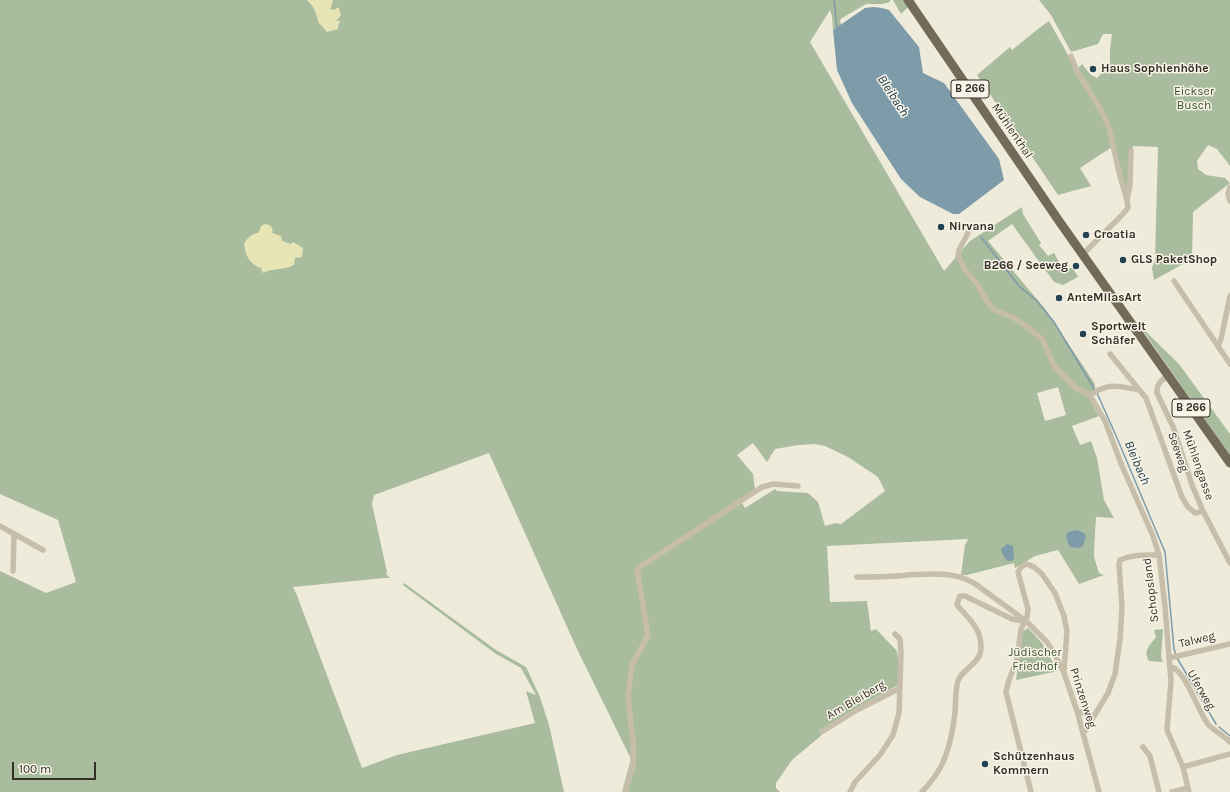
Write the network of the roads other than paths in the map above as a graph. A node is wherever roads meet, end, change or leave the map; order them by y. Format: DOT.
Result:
graph roads {
  1 [pos="908,0"];
  2 [pos="1071,56"];
  3 [pos="1130,151"];
  4 [pos="1230,187"];
  5 [pos="1127,200"];
  6 [pos="1230,201"];
  7 [pos="970,227"];
  8 [pos="1083,254"];
  9 [pos="1174,281"];
  10 [pos="1230,296"];
  11 [pos="1218,346"];
  12 [pos="1110,354"];
  13 [pos="1230,364"];
  14 [pos="1168,375"];
  15 [pos="1139,390"];
  16 [pos="1094,393"];
  17 [pos="1230,463"];
  18 [pos="798,486"];
  19 [pos="1203,511"];
  20 [pos="0,526"];
  21 [pos="14,535"];
  22 [pos="43,550"];
  23 [pos="1159,555"];
  24 [pos="1230,563"];
  25 [pos="13,571"];
  26 [pos="857,577"];
  27 [pos="1026,621"];
  28 [pos="895,634"];
  29 [pos="1230,644"];
  30 [pos="1174,657"];
  31 [pos="1170,666"];
  32 [pos="1064,673"];
  33 [pos="900,688"];
  34 [pos="1077,711"];
  35 [pos="1094,716"];
  36 [pos="823,731"];
  37 [pos="1083,734"];
  38 [pos="1230,742"];
  39 [pos="1143,747"];
  40 [pos="1230,754"];
  41 [pos="1183,767"];
  42 [pos="1189,790"];
  43 [pos="625,792"];
  44 [pos="850,792"];
  45 [pos="922,792"];
  46 [pos="1030,792"];
  47 [pos="1098,792"];
  48 [pos="1159,792"];
  49 [pos="1172,792"];
  1 -- 8 [label="main road, Mühlenthal / B 266"];
  2 -- 5 [label="street"];
  3 -- 5 [label="street"];
  4 -- 6 [label="street"];
  5 -- 8 [label="street"];
  7 -- 16 [label="street"];
  8 -- 14 [label="main road, B 266"];
  9 -- 11 [label="street"];
  10 -- 11 [label="street"];
  11 -- 13 [label="street"];
  12 -- 15 [label="street, Seeweg"];
  14 -- 17 [label="main road, B 266"];
  14 -- 19 [label="street, Mühlengasse"];
  15 -- 16 [label="street"];
  15 -- 19 [label="street, Seeweg"];
  16 -- 23 [label="street, Schopsland"];
  18 -- 43 [label="street"];
  19 -- 24 [label="street, Mühlengasse"];
  20 -- 21 [label="street"];
  21 -- 22 [label="street"];
  21 -- 25 [label="street"];
  23 -- 30 [label="street, Schopsland"];
  23 -- 35 [label="street"];
  26 -- 27 [label="street, Prinzenweg"];
  27 -- 32 [label="street, Prinzenweg"];
  27 -- 32 [label="street"];
  27 -- 45 [label="street"];
  27 -- 46 [label="street"];
  28 -- 33 [label="street, Am Bleiberg"];
  29 -- 30 [label="street, Talweg"];
  30 -- 31 [label="street, Schopsland"];
  31 -- 38 [label="street, Uferweg"];
  31 -- 41 [label="street, Schopsland"];
  32 -- 34 [label="street, Prinzenweg"];
  33 -- 36 [label="street, Am Bleiberg"];
  33 -- 44 [label="street, Am Bleiberg"];
  34 -- 35 [label="street"];
  34 -- 37 [label="street, Prinzenweg"];
  35 -- 37 [label="street"];
  37 -- 47 [label="street, Prinzenweg"];
  39 -- 48 [label="street"];
  40 -- 41 [label="street"];
  41 -- 42 [label="street, Schopsland"];
  42 -- 49 [label="street"];
}
